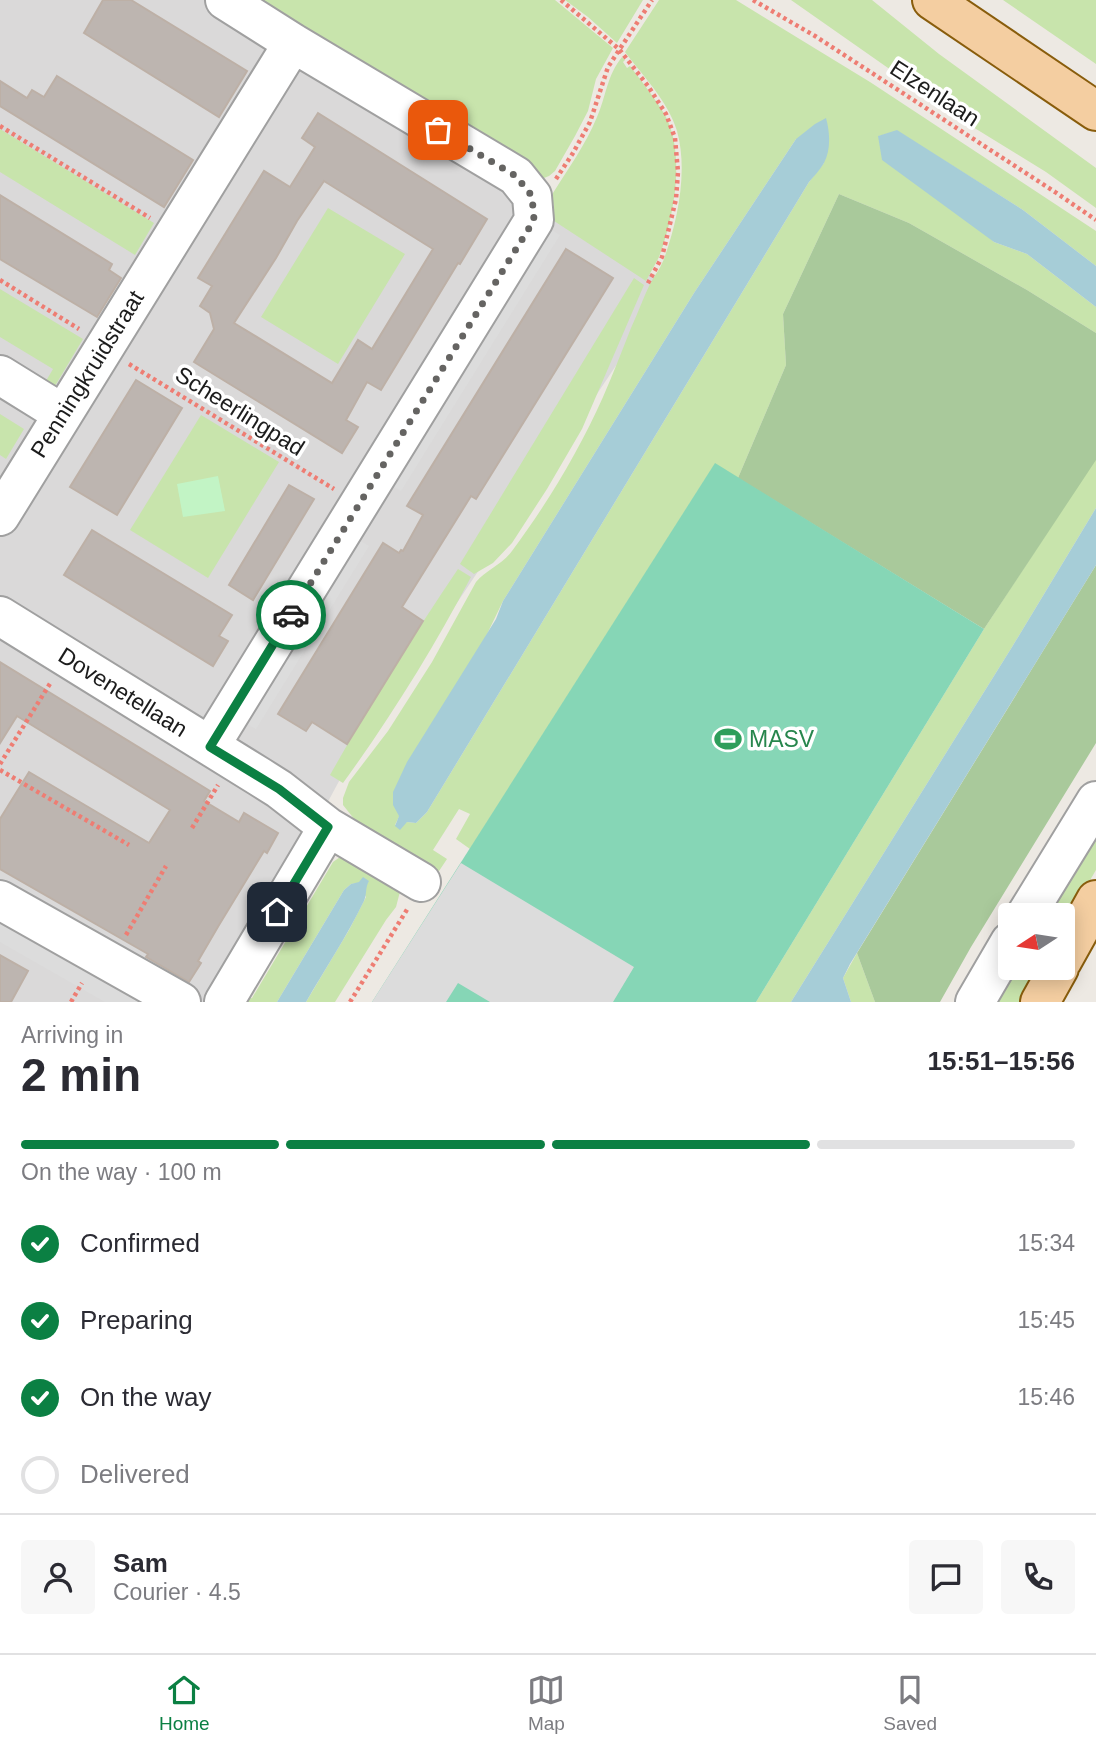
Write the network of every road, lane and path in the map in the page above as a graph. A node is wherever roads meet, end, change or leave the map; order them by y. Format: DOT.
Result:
graph roads {
  1 [pos="225,0"];
  2 [pos="561,0"];
  3 [pos="652,0"];
  4 [pos="752,0"];
  5 [pos="932,0"];
  6 [pos="293,43"];
  7 [pos="619,49"];
  8 [pos="1096,111"];
  9 [pos="0,126"];
  10 [pos="533,203"];
  11 [pos="1096,220"];
  12 [pos="175,233"];
  13 [pos="0,280"];
  14 [pos="648,285"];
  15 [pos="103,347"];
  16 [pos="0,374"];
  17 [pos="63,414"];
  18 [pos="359,503"];
  19 [pos="0,516"];
  20 [pos="0,616"];
  21 [pos="66,657"];
  22 [pos="222,754"];
  23 [pos="0,764"];
  24 [pos="0,770"];
  25 [pos="1096,801"];
  26 [pos="328,827"];
  27 [pos="192,828"];
  28 [pos="129,845"];
  29 [pos="166,866"];
  30 [pos="421,882"];
  31 [pos="0,900"];
  32 [pos="1096,900"];
  33 [pos="1033,903"];
  34 [pos="1075,938"];
  35 [pos="111,962"];
  36 [pos="998,963"];
  37 [pos="1052,980"];
  38 [pos="181,1002"];
  39 [pos="225,1002"];
  40 [pos="350,1002"];
  41 [pos="975,1002"];
  42 [pos="1040,1002"];
  1 -- 6 [label="street"];
  2 -- 7 [label="path"];
  3 -- 7 [label="path"];
  4 -- 11 [label="path, Elzenlaan"];
  5 -- 8 [label="main road"];
  6 -- 10 [label="street"];
  6 -- 12 [label="street, Penningkruidstraat"];
  7 -- 10 [label="path"];
  7 -- 14 [label="path"];
  9 -- 12 [label="path"];
  10 -- 18 [label="street"];
  12 -- 15 [label="street, Penningkruidstraat"];
  13 -- 15 [label="path, Scheerlingpad"];
  15 -- 17 [label="street, Penningkruidstraat"];
  15 -- 18 [label="path, Scheerlingpad"];
  16 -- 17 [label="street"];
  17 -- 19 [label="street, Penningkruidstraat"];
  18 -- 22 [label="street"];
  20 -- 21 [label="street, Dovenetellaan"];
  21 -- 22 [label="street, Dovenetellaan"];
  21 -- 23 [label="path"];
  22 -- 26 [label="street, Dovenetellaan"];
  22 -- 27 [label="path"];
  24 -- 28 [label="path"];
  25 -- 33 [label="street"];
  26 -- 30 [label="street, Dovenetellaan"];
  26 -- 39 [label="street"];
  29 -- 35 [label="path"];
  30 -- 40 [label="path"];
  31 -- 35 [label="street"];
  32 -- 34 [label="main road"];
  35 -- 38 [label="street"];
  36 -- 41 [label="street"];
  37 -- 42 [label="main road"];
}
